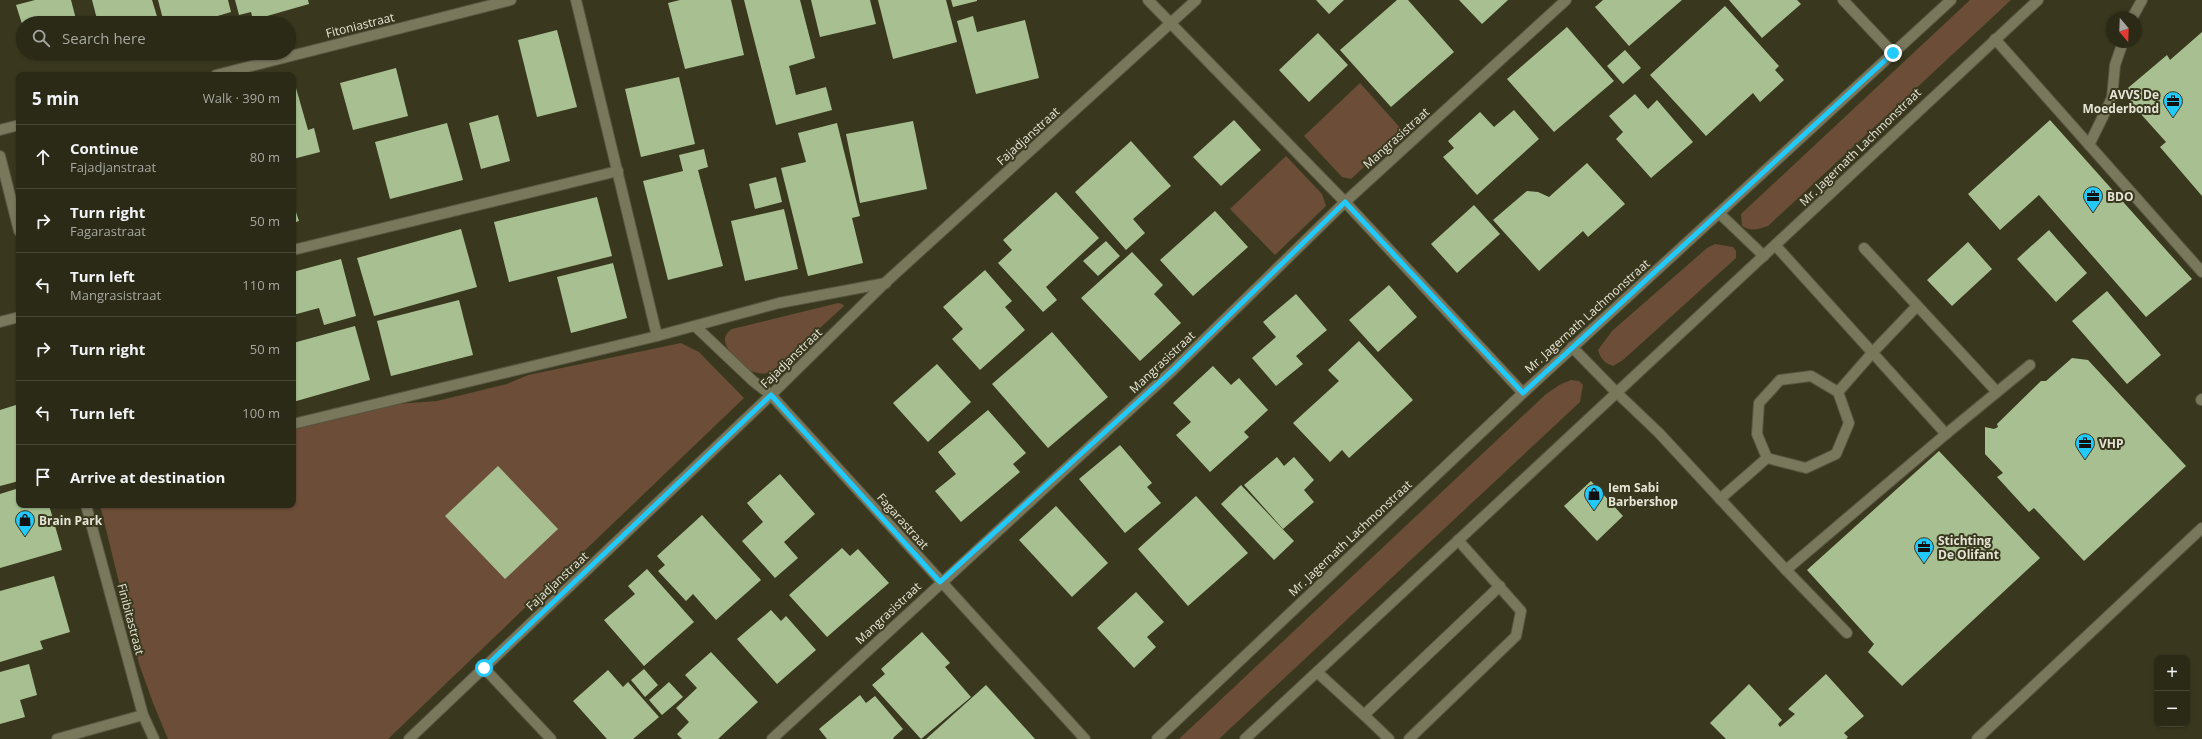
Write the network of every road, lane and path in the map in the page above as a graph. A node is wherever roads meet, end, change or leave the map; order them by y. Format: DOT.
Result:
graph roads {
  1 [pos="511,0"];
  2 [pos="576,0"];
  3 [pos="1148,0"];
  4 [pos="1196,0"];
  5 [pos="1566,0"];
  6 [pos="1843,0"];
  7 [pos="1951,0"];
  8 [pos="2038,0"];
  9 [pos="2142,0"];
  10 [pos="476,4"];
  11 [pos="2135,12"];
  12 [pos="1171,23"];
  13 [pos="1995,39"];
  14 [pos="2122,48"];
  15 [pos="296,53"];
  16 [pos="1893,53"];
  17 [pos="271,60"];
  18 [pos="227,72"];
  19 [pos="16,126"];
  20 [pos="0,130"];
  21 [pos="2089,145"];
  22 [pos="0,156"];
  23 [pos="618,172"];
  24 [pos="1345,202"];
  25 [pos="1719,213"];
  26 [pos="16,219"];
  27 [pos="1776,246"];
  28 [pos="1864,248"];
  29 [pos="296,249"];
  30 [pos="1764,256"];
  31 [pos="2202,272"];
  32 [pos="886,282"];
  33 [pos="1917,306"];
  34 [pos="16,317"];
  35 [pos="0,322"];
  36 [pos="696,326"];
  37 [pos="657,336"];
  38 [pos="1572,347"];
  39 [pos="1873,352"];
  40 [pos="2030,365"];
  41 [pos="1616,392"];
  42 [pos="1838,392"];
  43 [pos="1997,392"];
  44 [pos="1523,393"];
  45 [pos="771,395"];
  46 [pos="296,423"];
  47 [pos="1946,434"];
  48 [pos="1767,458"];
  49 [pos="1720,499"];
  50 [pos="87,508"];
  51 [pos="2202,528"];
  52 [pos="1458,540"];
  53 [pos="1786,570"];
  54 [pos="940,582"];
  55 [pos="1500,586"];
  56 [pos="1847,633"];
  57 [pos="484,668"];
  58 [pos="1317,672"];
  59 [pos="143,715"];
  60 [pos="1364,715"];
  61 [pos="57,739"];
  62 [pos="154,739"];
  63 [pos="409,739"];
  64 [pos="551,739"];
  65 [pos="772,739"];
  66 [pos="1085,739"];
  67 [pos="1157,739"];
  68 [pos="1245,739"];
  69 [pos="1389,739"];
  70 [pos="1409,739"];
  71 [pos="1977,739"];
  1 -- 10 [label="street, Fitoniastraat"];
  2 -- 23 [label="street"];
  3 -- 12 [label="street"];
  4 -- 12 [label="street, Fajadjanstraat"];
  5 -- 24 [label="street, Mangrasistraat"];
  6 -- 16 [label="street"];
  7 -- 16 [label="street, Mr. Jagernath Lachmonstraat"];
  8 -- 13 [label="street, Mr. Jagernath Lachmonstraat"];
  9 -- 11 [label="street"];
  10 -- 15 [label="street, Fitoniastraat"];
  12 -- 24 [label="street"];
  12 -- 32 [label="street, Fajadjanstraat"];
  13 -- 21 [label="street"];
  13 -- 27 [label="street, Mr. Jagernath Lachmonstraat"];
  14 -- 21 [label="street"];
  16 -- 25 [label="street, Mr. Jagernath Lachmonstraat"];
  17 -- 18 [label="street, Fitoniastraat"];
  19 -- 20 [label="street"];
  21 -- 31 [label="street"];
  22 -- 26 [label="street"];
  23 -- 29 [label="street"];
  23 -- 37 [label="street"];
  24 -- 44 [label="street"];
  24 -- 54 [label="street, Mangrasistraat"];
  25 -- 30 [label="street"];
  25 -- 38 [label="street, Mr. Jagernath Lachmonstraat"];
  27 -- 30 [label="street, Mr. Jagernath Lachmonstraat"];
  27 -- 39 [label="street"];
  28 -- 33 [label="street"];
  30 -- 41 [label="street, Mr. Jagernath Lachmonstraat"];
  32 -- 36 [label="street"];
  32 -- 45 [label="street, Fajadjanstraat"];
  33 -- 39 [label="street"];
  33 -- 43 [label="street"];
  34 -- 35 [label="street"];
  36 -- 37 [label="street"];
  36 -- 45 [label="street, Fagarastraat"];
  37 -- 46 [label="street"];
  38 -- 41 [label="street"];
  38 -- 44 [label="street, Mr. Jagernath Lachmonstraat"];
  39 -- 42 [label="street"];
  39 -- 47 [label="street"];
  40 -- 43 [label="street"];
  41 -- 49 [label="street"];
  41 -- 52 [label="street, Mr. Jagernath Lachmonstraat"];
  42 -- 48 [label="street"];
  42 -- 48 [label="street"];
  43 -- 47 [label="street"];
  44 -- 67 [label="street, Mr. Jagernath Lachmonstraat"];
  45 -- 54 [label="street, Fagarastraat"];
  45 -- 57 [label="street, Fajadjanstraat"];
  47 -- 53 [label="street"];
  48 -- 49 [label="street"];
  49 -- 53 [label="street"];
  50 -- 59 [label="street, Finibitastraat"];
  51 -- 71 [label="street"];
  52 -- 55 [label="street"];
  52 -- 58 [label="street, Mr. Jagernath Lachmonstraat"];
  53 -- 56 [label="street"];
  54 -- 65 [label="street, Mangrasistraat"];
  54 -- 66 [label="street, Fagarastraat"];
  55 -- 60 [label="street"];
  55 -- 70 [label="street"];
  57 -- 63 [label="street, Fajadjanstraat"];
  57 -- 64 [label="street"];
  58 -- 60 [label="street"];
  58 -- 68 [label="street, Mr. Jagernath Lachmonstraat"];
  59 -- 61 [label="street"];
  59 -- 62 [label="street, Finibitastraat"];
  60 -- 69 [label="street"];
}
